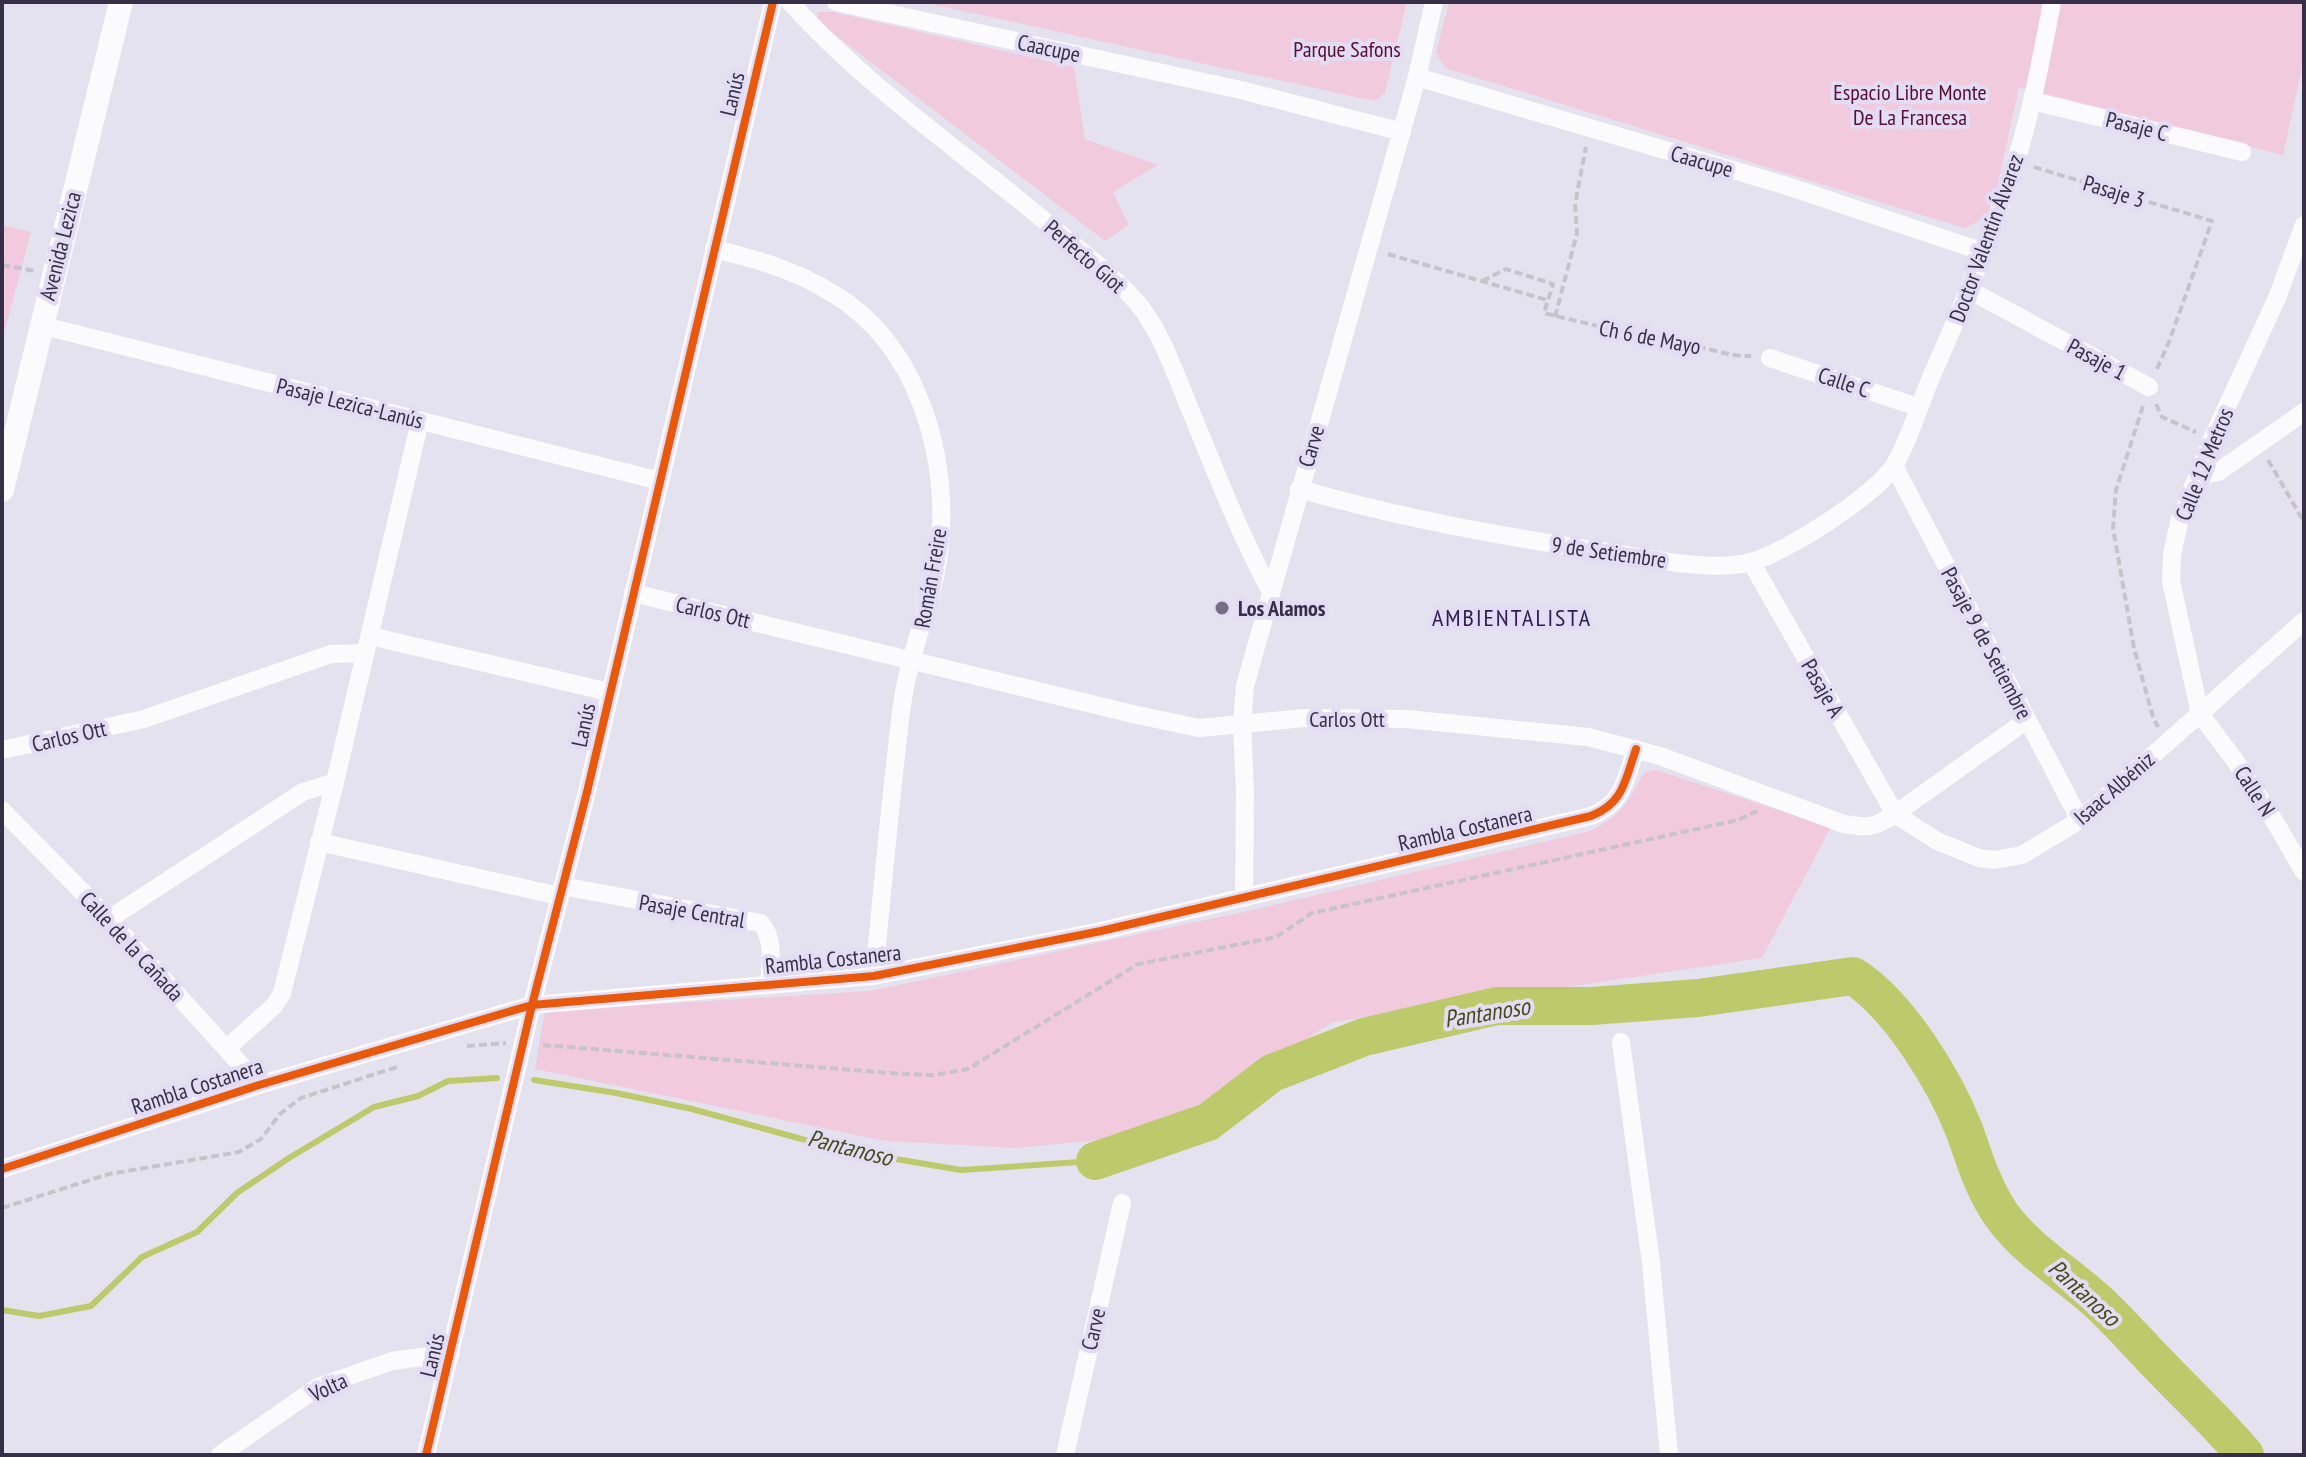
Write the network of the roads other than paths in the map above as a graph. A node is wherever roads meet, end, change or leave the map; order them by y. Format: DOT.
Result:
graph roads {
  1 [pos="121,2"];
  2 [pos="773,2"];
  3 [pos="790,2"];
  4 [pos="836,2"];
  5 [pos="1434,2"];
  6 [pos="2052,2"];
  7 [pos="1417,77"];
  8 [pos="2032,101"];
  9 [pos="1402,132"];
  10 [pos="2242,152"];
  11 [pos="2304,225"];
  12 [pos="714,249"];
  13 [pos="1984,252"];
  14 [pos="1969,290"];
  15 [pos="40,325"];
  16 [pos="1770,358"];
  17 [pos="2149,387"];
  18 [pos="1918,407"];
  19 [pos="2304,412"];
  20 [pos="420,421"];
  21 [pos="1894,466"];
  22 [pos="2198,476"];
  23 [pos="660,481"];
  24 [pos="1299,489"];
  25 [pos="2,490"];
  26 [pos="1751,562"];
  27 [pos="1271,592"];
  28 [pos="633,593"];
  29 [pos="2304,621"];
  30 [pos="367,644"];
  31 [pos="912,660"];
  32 [pos="609,692"];
  33 [pos="2200,714"];
  34 [pos="2027,720"];
  35 [pos="1242,724"];
  36 [pos="1636,749"];
  37 [pos="2,750"];
  38 [pos="335,782"];
  39 [pos="2,810"];
  40 [pos="1895,814"];
  41 [pos="2080,820"];
  42 [pos="319,842"];
  43 [pos="2304,872"];
  44 [pos="561,891"];
  45 [pos="1244,898"];
  46 [pos="109,919"];
  47 [pos="874,976"];
  48 [pos="769,984"];
  49 [pos="532,1005"];
  50 [pos="1621,1042"];
  51 [pos="227,1048"];
  52 [pos="259,1085"];
  53 [pos="2,1169"];
  54 [pos="1122,1203"];
  55 [pos="451,1353"];
  56 [pos="220,1455"];
  57 [pos="426,1455"];
  58 [pos="1065,1455"];
  59 [pos="1669,1455"];
  1 -- 15 [label="street, Avenida Lezica"];
  2 -- 12 [label="street, Lanús"];
  3 -- 27 [label="street, Perfecto Giot"];
  4 -- 9 [label="street, Caacupe"];
  5 -- 7 [label="street, Carve"];
  6 -- 8 [label="street, Doctor Valentín Álvarez"];
  7 -- 9 [label="street, Carve"];
  7 -- 13 [label="street, Caacupe"];
  8 -- 10 [label="street, Pasaje C"];
  8 -- 13 [label="street, Doctor Valentín Álvarez"];
  9 -- 24 [label="street, Carve"];
  11 -- 22 [label="street, Calle 12 Metros"];
  12 -- 23 [label="street, Lanús"];
  12 -- 31 [label="street, Román Freire"];
  13 -- 14 [label="street, Doctor Valentín Álvarez"];
  14 -- 17 [label="street, Pasaje 1"];
  14 -- 18 [label="street, Doctor Valentín Álvarez"];
  15 -- 20 [label="street, Pasaje Lezica-Lanús"];
  15 -- 25 [label="street, Avenida Lezica"];
  16 -- 18 [label="street, Calle C"];
  18 -- 21 [label="street, Doctor Valentín Álvarez"];
  19 -- 22 [label="street"];
  20 -- 23 [label="street, Pasaje Lezica-Lanús"];
  20 -- 30 [label="street"];
  21 -- 26 [label="street, 9 de Setiembre"];
  21 -- 34 [label="street, Pasaje 9 de Setiembre"];
  22 -- 33 [label="street, Calle 12 Metros"];
  23 -- 28 [label="street, Lanús"];
  24 -- 26 [label="street, 9 de Setiembre"];
  24 -- 27 [label="street, Carve"];
  26 -- 40 [label="street, Pasaje A"];
  27 -- 35 [label="street, Carve"];
  28 -- 31 [label="street, Carlos Ott"];
  28 -- 32 [label="street, Lanús"];
  29 -- 33 [label="street, Isaac Albéniz"];
  30 -- 32 [label="street, Carlos Ott"];
  30 -- 37 [label="street, Carlos Ott"];
  30 -- 38 [label="street"];
  31 -- 35 [label="street, Carlos Ott"];
  31 -- 47 [label="street, Román Freire"];
  32 -- 44 [label="street, Lanús"];
  33 -- 41 [label="street, Isaac Albéniz"];
  33 -- 43 [label="street, Calle N"];
  34 -- 40 [label="street, Carlos Ott"];
  34 -- 41 [label="street, Pasaje 9 de Setiembre"];
  35 -- 36 [label="street, Carlos Ott"];
  35 -- 45 [label="street, Carve"];
  36 -- 40 [label="street, Carlos Ott"];
  36 -- 45 [label="street, Rambla Costanera"];
  38 -- 42 [label="street"];
  38 -- 46 [label="street"];
  39 -- 46 [label="street, Calle de la Cañada"];
  40 -- 41 [label="street, Isaac Albéniz"];
  42 -- 44 [label="street"];
  42 -- 51 [label="street"];
  44 -- 48 [label="street, Pasaje Central"];
  44 -- 49 [label="street, Lanús"];
  45 -- 47 [label="street, Rambla Costanera"];
  46 -- 51 [label="street, Calle de la Cañada"];
  47 -- 48 [label="street, Rambla Costanera"];
  48 -- 49 [label="street, Rambla Costanera"];
  49 -- 52 [label="street, Rambla Costanera"];
  49 -- 55 [label="street, Lanús"];
  50 -- 59 [label="street"];
  51 -- 52 [label="street, Calle de la Cañada"];
  52 -- 53 [label="street, Rambla Costanera"];
  54 -- 58 [label="street, Carve"];
  55 -- 56 [label="street, Volta"];
  55 -- 57 [label="street, Lanús"];
}
